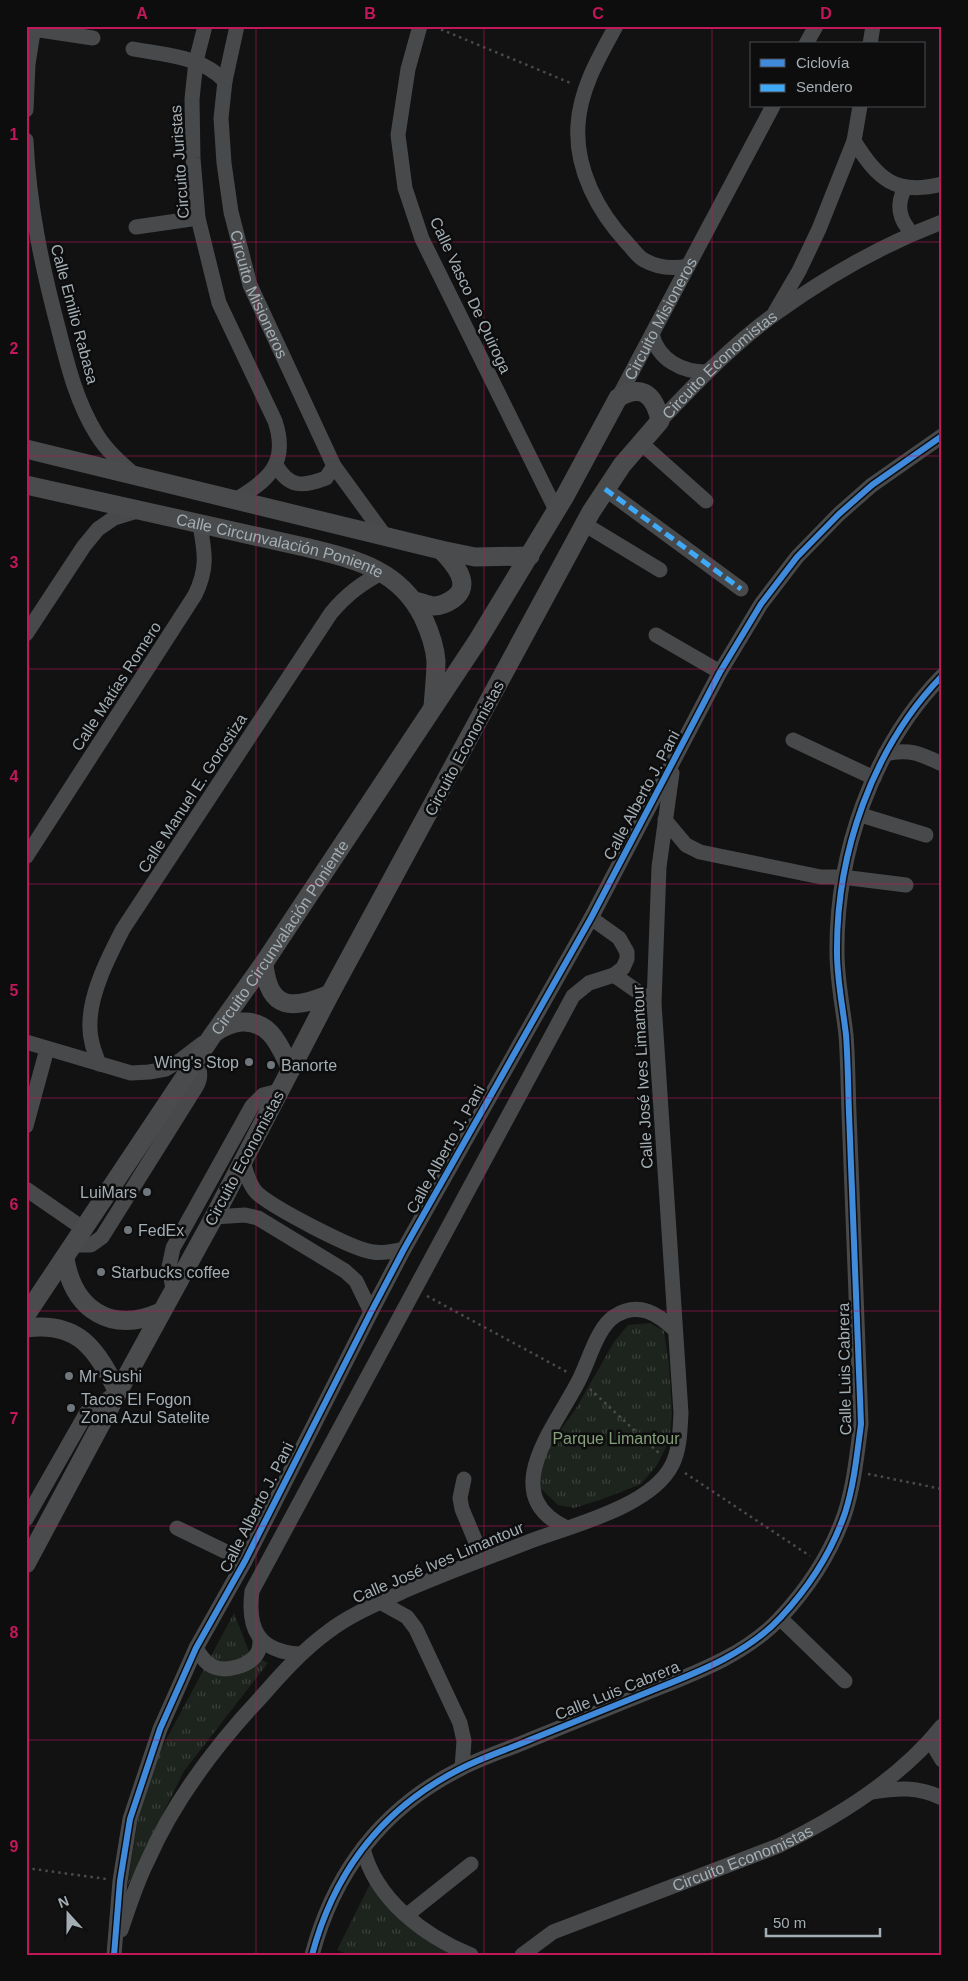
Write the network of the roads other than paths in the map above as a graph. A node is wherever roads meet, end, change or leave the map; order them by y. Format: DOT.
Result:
graph roads {
  1 [pos="205,26"];
  2 [pos="237,26"];
  3 [pos="420,26"];
  4 [pos="616,26"];
  5 [pos="816,26"];
  6 [pos="873,26"];
  7 [pos="34,27"];
  8 [pos="93,38"];
  9 [pos="807,42"];
  10 [pos="870,42"];
  11 [pos="133,49"];
  12 [pos="196,61"];
  13 [pos="27,64"];
  14 [pos="225,81"];
  15 [pos="772,108"];
  16 [pos="860,108"];
  17 [pos="26,110"];
  18 [pos="26,140"];
  19 [pos="854,141"];
  20 [pos="942,184"];
  21 [pos="905,188"];
  22 [pos="198,218"];
  23 [pos="942,222"];
  24 [pos="136,227"];
  25 [pos="912,233"];
  26 [pos="688,266"];
  27 [pos="774,314"];
  28 [pos="652,334"];
  29 [pos="708,372"];
  30 [pos="618,398"];
  31 [pos="660,421"];
  32 [pos="940,439"];
  33 [pos="641,443"];
  34 [pos="26,449"];
  35 [pos="276,465"];
  36 [pos="334,466"];
  37 [pos="137,477"];
  38 [pos="26,485"];
  39 [pos="605,490"];
  40 [pos="235,500"];
  41 [pos="706,501"];
  42 [pos="556,510"];
  43 [pos="138,511"];
  44 [pos="584,524"];
  45 [pos="200,525"];
  46 [pos="385,536"];
  47 [pos="441,550"];
  48 [pos="530,556"];
  49 [pos="660,570"];
  50 [pos="383,572"];
  51 [pos="741,589"];
  52 [pos="415,601"];
  53 [pos="26,634"];
  54 [pos="656,635"];
  55 [pos="720,672"];
  56 [pos="941,681"];
  57 [pos="432,709"];
  58 [pos="793,740"];
  59 [pos="885,754"];
  60 [pos="674,762"];
  61 [pos="942,764"];
  62 [pos="874,778"];
  63 [pos="861,815"];
  64 [pos="665,820"];
  65 [pos="926,834"];
  66 [pos="26,857"];
  67 [pos="842,877"];
  68 [pos="906,885"];
  69 [pos="591,918"];
  70 [pos="264,963"];
  71 [pos="614,975"];
  72 [pos="330,994"];
  73 [pos="654,1003"];
  74 [pos="212,1036"];
  75 [pos="26,1042"];
  76 [pos="46,1049"];
  77 [pos="99,1064"];
  78 [pos="291,1069"];
  79 [pos="279,1091"];
  80 [pos="26,1126"];
  81 [pos="243,1162"];
  82 [pos="26,1189"];
  83 [pos="214,1217"];
  84 [pos="74,1244"];
  85 [pos="404,1249"];
  86 [pos="173,1289"];
  87 [pos="161,1312"];
  88 [pos="371,1312"];
  89 [pos="26,1315"];
  90 [pos="26,1328"];
  91 [pos="676,1330"];
  92 [pos="118,1392"];
  93 [pos="464,1479"];
  94 [pos="26,1519"];
  95 [pos="565,1527"];
  96 [pos="177,1528"];
  97 [pos="483,1559"];
  98 [pos="245,1561"];
  99 [pos="26,1564"];
  100 [pos="380,1602"];
  101 [pos="780,1618"];
  102 [pos="260,1640"];
  103 [pos="196,1648"];
  104 [pos="299,1654"];
  105 [pos="844,1681"];
  106 [pos="942,1726"];
  107 [pos="930,1740"];
  108 [pos="942,1760"];
  109 [pos="462,1768"];
  110 [pos="871,1792"];
  111 [pos="942,1798"];
  112 [pos="362,1848"];
  113 [pos="471,1864"];
  114 [pos="407,1915"];
  115 [pos="114,1954"];
  116 [pos="312,1955"];
  117 [pos="471,1955"];
  118 [pos="522,1955"];
  1 -- 12 [label="street, Circuito Juristas"];
  2 -- 14 [label="street, Circuito Misioneros"];
  3 -- 42 [label="street, Calle Vasco De Quiroga"];
  4 -- 26 [label="street"];
  5 -- 9 [label="street"];
  6 -- 10 [label="street"];
  7 -- 8 [label="street"];
  7 -- 13 [label="street"];
  11 -- 12 [label="street"];
  12 -- 14 [label="street"];
  12 -- 22 [label="street, Circuito Juristas"];
  13 -- 17 [label="street"];
  14 -- 36 [label="street, Circuito Misioneros"];
  15 -- 26 [label="street, Circuito Misioneros"];
  16 -- 19 [label="street"];
  18 -- 37 [label="street, Calle Emilio Rabasa"];
  19 -- 21 [label="street"];
  19 -- 27 [label="street"];
  20 -- 21 [label="street"];
  21 -- 25 [label="street"];
  22 -- 24 [label="street"];
  22 -- 35 [label="street, Circuito Juristas"];
  23 -- 25 [label="street, Circuito Economistas"];
  25 -- 27 [label="street, Circuito Economistas"];
  26 -- 28 [label="street, Circuito Misioneros"];
  27 -- 29 [label="street, Circuito Economistas"];
  28 -- 29 [label="street"];
  28 -- 30 [label="street, Circuito Misioneros"];
  29 -- 31 [label="street, Circuito Economistas"];
  30 -- 31 [label="main road"];
  30 -- 42 [label="main road, Circuito Misioneros"];
  31 -- 33 [label="main road, Circuito Economistas"];
  32 -- 55 [label="street, Calle Alberto J. Pani"];
  33 -- 39 [label="main road, Circuito Economistas"];
  33 -- 41 [label="street"];
  34 -- 37 [label="main road, Calle Circunvalación Poniente"];
  35 -- 36 [label="street"];
  35 -- 40 [label="street"];
  36 -- 46 [label="street, Circuito Misioneros"];
  37 -- 40 [label="main road, Calle Circunvalación Poniente"];
  38 -- 43 [label="main road, Calle Circunvalación Poniente"];
  39 -- 44 [label="main road, Circuito Economistas"];
  39 -- 51 [label="street"];
  40 -- 46 [label="main road, Calle Circunvalación Poniente"];
  42 -- 48 [label="main road, Circuito Misioneros"];
  43 -- 45 [label="main road, Calle Circunvalación Poniente"];
  43 -- 53 [label="street"];
  44 -- 49 [label="street"];
  44 -- 72 [label="main road, Circuito Economistas"];
  45 -- 50 [label="main road, Calle Circunvalación Poniente"];
  45 -- 66 [label="street, Calle Matías Romero"];
  46 -- 47 [label="main road, Calle Circunvalación Poniente"];
  47 -- 48 [label="main road, Calle Circunvalación Poniente"];
  47 -- 52 [label="main road"];
  48 -- 57 [label="main road, Circuito Circunvalación Poniente"];
  50 -- 52 [label="main road, Calle Circunvalación Poniente"];
  50 -- 77 [label="street, Calle Manuel E. Gorostiza"];
  52 -- 57 [label="main road, Calle Circunvalación Poniente"];
  54 -- 55 [label="street"];
  55 -- 60 [label="street, Calle Alberto J. Pani"];
  56 -- 59 [label="street, Calle Luis Cabrera"];
  57 -- 70 [label="main road, Circuito Circunvalación Poniente"];
  58 -- 62 [label="street"];
  59 -- 61 [label="street"];
  59 -- 62 [label="street, Calle Luis Cabrera"];
  60 -- 64 [label="street, Calle José Ives Limantour"];
  60 -- 69 [label="street, Calle Alberto J. Pani"];
  62 -- 63 [label="street, Calle Luis Cabrera"];
  63 -- 65 [label="street"];
  63 -- 67 [label="street, Calle Luis Cabrera"];
  64 -- 67 [label="street"];
  64 -- 73 [label="street, Calle José Ives Limantour"];
  67 -- 68 [label="street"];
  67 -- 101 [label="street, Calle Luis Cabrera"];
  69 -- 71 [label="street"];
  69 -- 85 [label="street, Calle Alberto J. Pani"];
  70 -- 72 [label="main road"];
  70 -- 74 [label="main road, Circuito Circunvalación Poniente"];
  71 -- 73 [label="street"];
  71 -- 102 [label="street"];
  72 -- 78 [label="main road, Circuito Economistas"];
  73 -- 91 [label="street, Calle José Ives Limantour"];
  74 -- 77 [label="street"];
  74 -- 78 [label="main road"];
  74 -- 84 [label="main road, Circuito Circunvalación Poniente"];
  75 -- 76 [label="street"];
  76 -- 77 [label="street"];
  76 -- 80 [label="street"];
  78 -- 79 [label="main road, Circuito Economistas"];
  79 -- 81 [label="main road, Circuito Economistas"];
  79 -- 86 [label="street"];
  81 -- 83 [label="main road, Circuito Economistas"];
  81 -- 85 [label="street"];
  82 -- 84 [label="street"];
  83 -- 86 [label="main road, Circuito Economistas"];
  83 -- 88 [label="street"];
  84 -- 87 [label="main road"];
  84 -- 89 [label="main road, Circuito Circunvalación Poniente"];
  85 -- 88 [label="street, Calle Alberto J. Pani"];
  86 -- 87 [label="main road, Circuito Economistas"];
  87 -- 92 [label="main road, Circuito Economistas"];
  88 -- 98 [label="street, Calle Alberto J. Pani"];
  90 -- 92 [label="main road"];
  91 -- 95 [label="street, Calle José Ives Limantour"];
  91 -- 95 [label="street, Calle José Ives Limantour"];
  92 -- 94 [label="street, Circuito Economistas"];
  92 -- 99 [label="main road, Circuito Economistas"];
  93 -- 97 [label="street"];
  95 -- 97 [label="street, Calle José Ives Limantour"];
  96 -- 98 [label="street"];
  97 -- 100 [label="street, Calle José Ives Limantour"];
  98 -- 103 [label="street, Calle Alberto J. Pani"];
  100 -- 104 [label="street, Calle José Ives Limantour"];
  100 -- 109 [label="street"];
  101 -- 105 [label="street"];
  101 -- 109 [label="street, Calle Luis Cabrera"];
  102 -- 103 [label="street"];
  102 -- 104 [label="street"];
  103 -- 115 [label="street, Calle Alberto J. Pani"];
  104 -- 115 [label="street, Calle José Ives Limantour"];
  106 -- 107 [label="street, Circuito Economistas"];
  107 -- 108 [label="street"];
  107 -- 110 [label="street, Circuito Economistas"];
  109 -- 112 [label="street, Calle Luis Cabrera"];
  110 -- 111 [label="street"];
  110 -- 118 [label="street, Circuito Economistas"];
  112 -- 114 [label="street"];
  112 -- 116 [label="street, Calle Luis Cabrera"];
  113 -- 114 [label="street"];
  114 -- 117 [label="street"];
}
